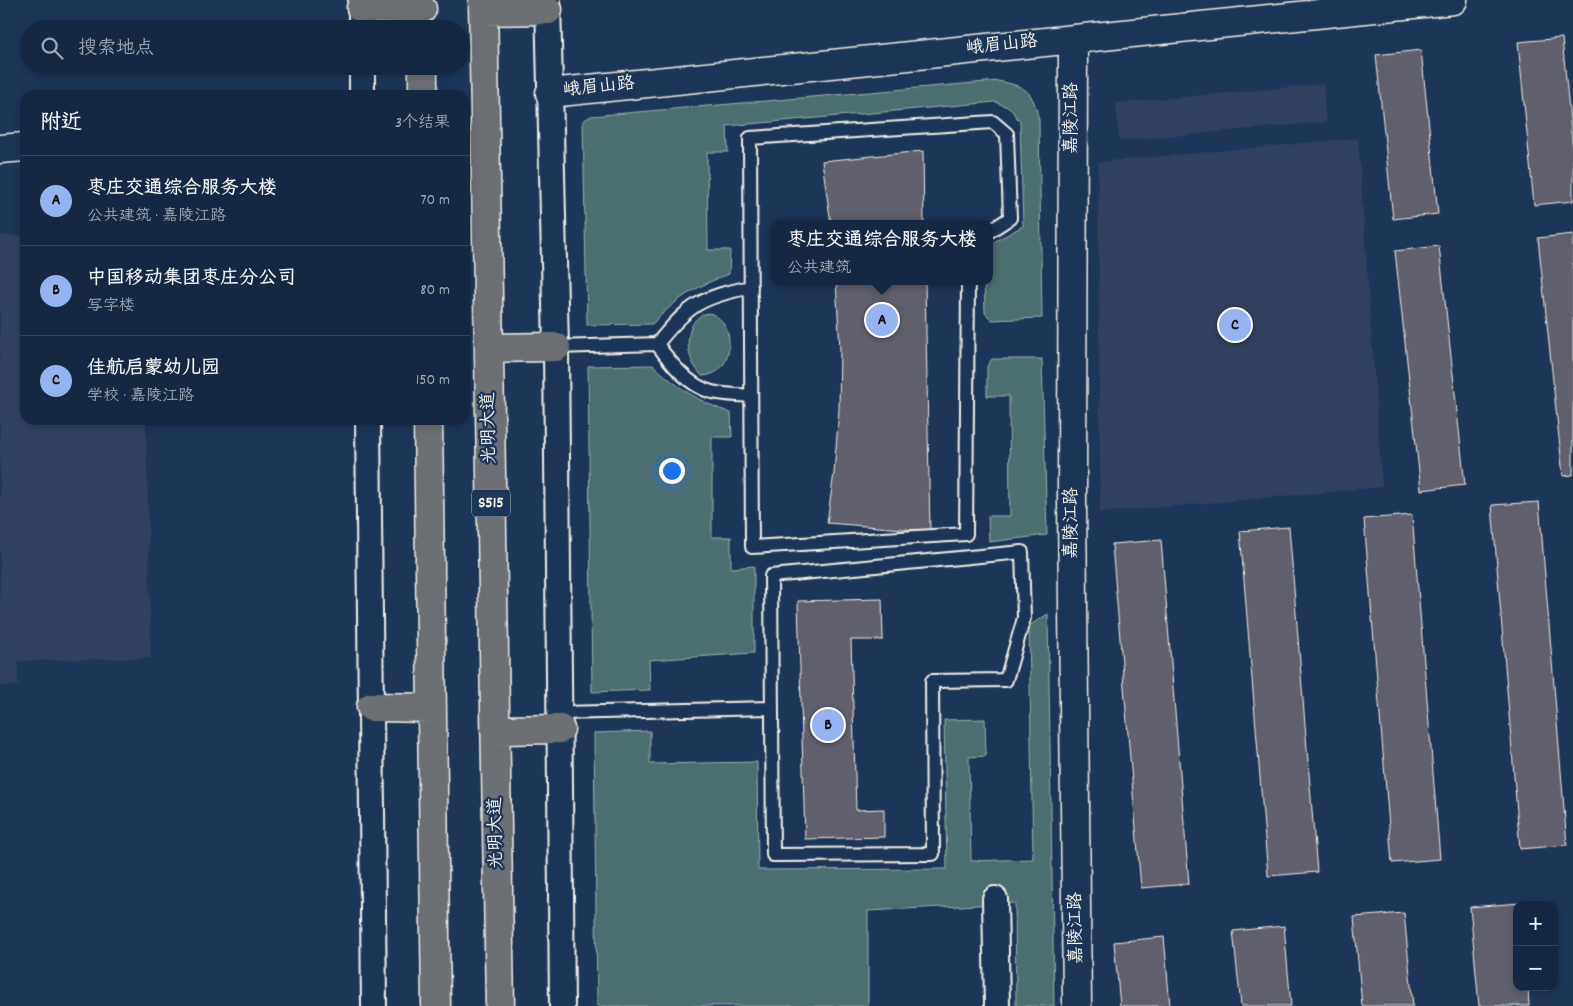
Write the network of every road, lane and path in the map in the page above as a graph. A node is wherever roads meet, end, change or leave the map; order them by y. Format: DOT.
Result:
graph roads {
  1 [pos="1453,0"];
  2 [pos="483,5"];
  3 [pos="548,5"];
  4 [pos="361,12"];
  5 [pos="422,12"];
  6 [pos="1073,39"];
  7 [pos="362,75"];
  8 [pos="423,75"];
  9 [pos="362,90"];
  10 [pos="423,90"];
  11 [pos="550,93"];
  12 [pos="20,147"];
  13 [pos="0,149"];
  14 [pos="993,229"];
  15 [pos="968,285"];
  16 [pos="751,287"];
  17 [pos="657,344"];
  18 [pos="556,346"];
  19 [pos="489,348"];
  20 [pos="751,396"];
  21 [pos="368,425"];
  22 [pos="428,425"];
  23 [pos="371,707"];
  24 [pos="432,708"];
  25 [pos="772,708"];
  26 [pos="560,721"];
  27 [pos="495,730"];
  28 [pos="996,899"];
  29 [pos="374,1006"];
  30 [pos="436,1006"];
  31 [pos="500,1006"];
  32 [pos="562,1006"];
  33 [pos="997,1006"];
  34 [pos="1078,1006"];
  1 -- 6 [label="street, 峨眉山路"];
  2 -- 3 [label="main road"];
  2 -- 19 [label="main road, 光明大道 / S515"];
  3 -- 11 [label="street"];
  4 -- 5 [label="main road"];
  6 -- 11 [label="street, 峨眉山路"];
  6 -- 34 [label="street, 嘉陵江路"];
  7 -- 9 [label="street"];
  8 -- 10 [label="main road"];
  11 -- 18 [label="street"];
  12 -- 13 [label="street"];
  14 -- 16 [label="lane"];
  15 -- 20 [label="lane"];
  16 -- 17 [label="lane"];
  16 -- 20 [label="lane"];
  17 -- 18 [label="lane"];
  17 -- 20 [label="lane"];
  18 -- 19 [label="main road"];
  18 -- 26 [label="street"];
  19 -- 27 [label="main road, 光明大道 / S515"];
  21 -- 23 [label="street"];
  22 -- 24 [label="main road"];
  23 -- 24 [label="main road"];
  23 -- 29 [label="street"];
  24 -- 30 [label="main road"];
  25 -- 25 [label="lane"];
  25 -- 26 [label="lane"];
  26 -- 27 [label="main road"];
  26 -- 32 [label="street"];
  27 -- 31 [label="main road, 光明大道 / S515"];
  28 -- 33 [label="street"];
}
